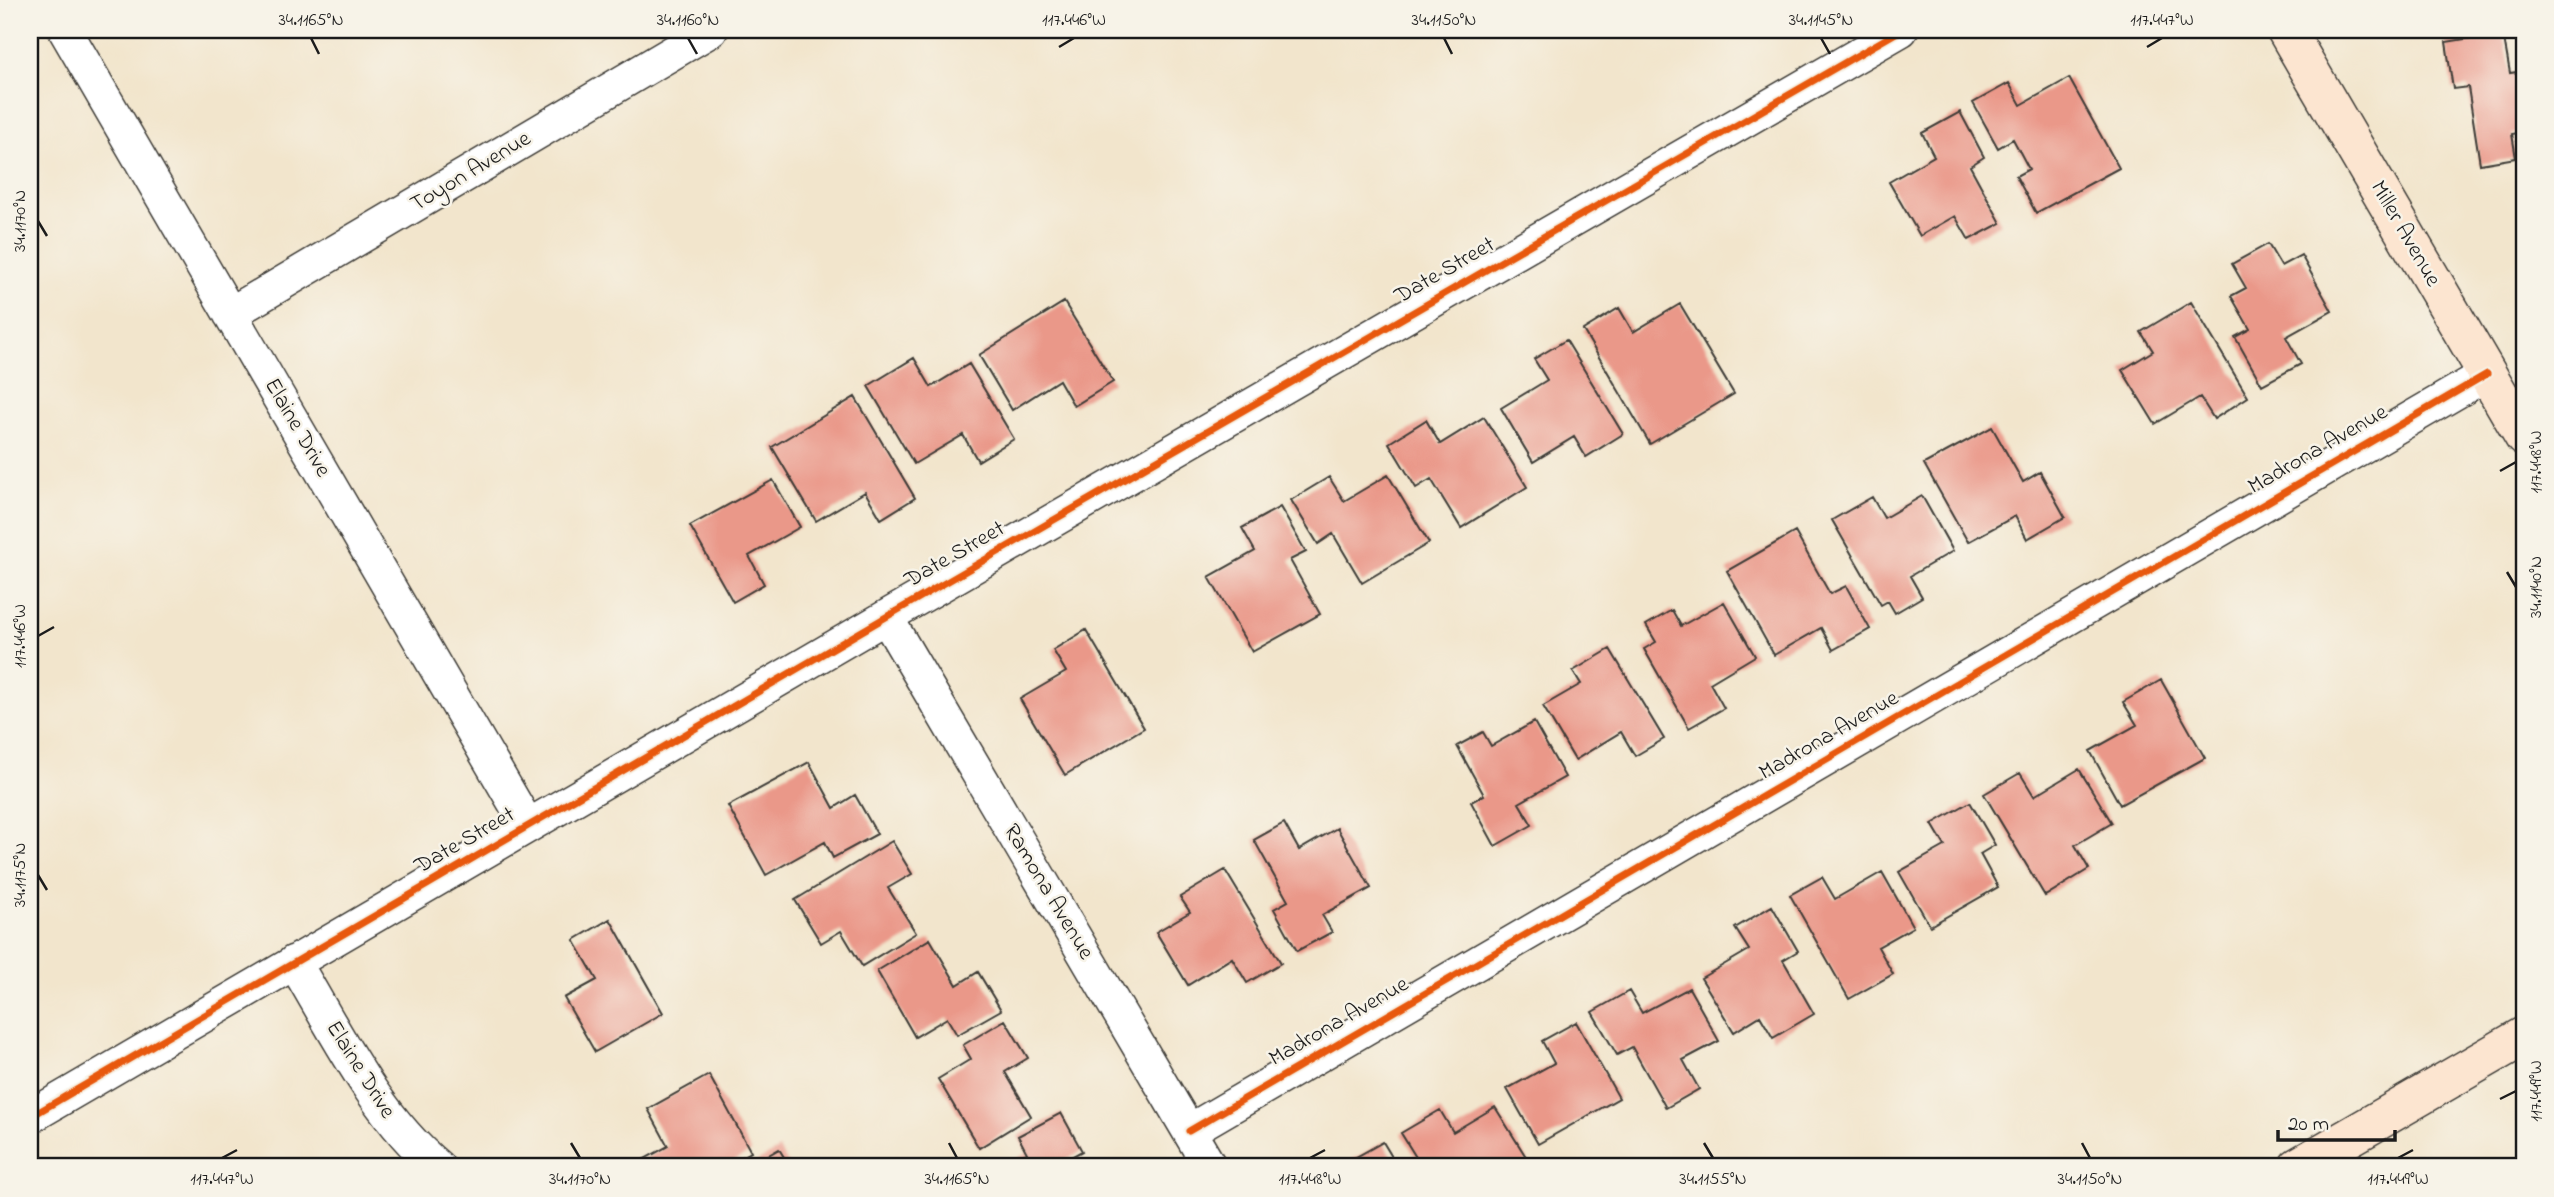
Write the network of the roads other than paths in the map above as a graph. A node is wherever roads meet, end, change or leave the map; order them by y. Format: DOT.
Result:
graph roads {
  1 [pos="65,30"];
  2 [pos="711,30"];
  3 [pos="1901,30"];
  4 [pos="2286,30"];
  5 [pos="230,314"];
  6 [pos="2487,374"];
  7 [pos="2524,437"];
  8 [pos="886,617"];
  9 [pos="528,826"];
  10 [pos="294,962"];
  11 [pos="2524,1036"];
  12 [pos="30,1117"];
  13 [pos="1189,1131"];
  14 [pos="438,1167"];
  15 [pos="1210,1167"];
  16 [pos="2298,1167"];
  1 -- 5 [label="street, Elaine Drive"];
  2 -- 5 [label="street, Toyon Avenue"];
  3 -- 8 [label="street, Date Street"];
  4 -- 6 [label="street, Miller Avenue"];
  5 -- 9 [label="street, Elaine Drive"];
  6 -- 7 [label="street, Miller Avenue"];
  6 -- 13 [label="street, Madrona Avenue"];
  8 -- 9 [label="street, Date Street"];
  8 -- 13 [label="street, Ramona Avenue"];
  9 -- 10 [label="street, Date Street"];
  10 -- 12 [label="street, Date Street"];
  10 -- 14 [label="street, Elaine Drive"];
  11 -- 16 [label="street"];
  13 -- 15 [label="street, Ramona Avenue"];
}
